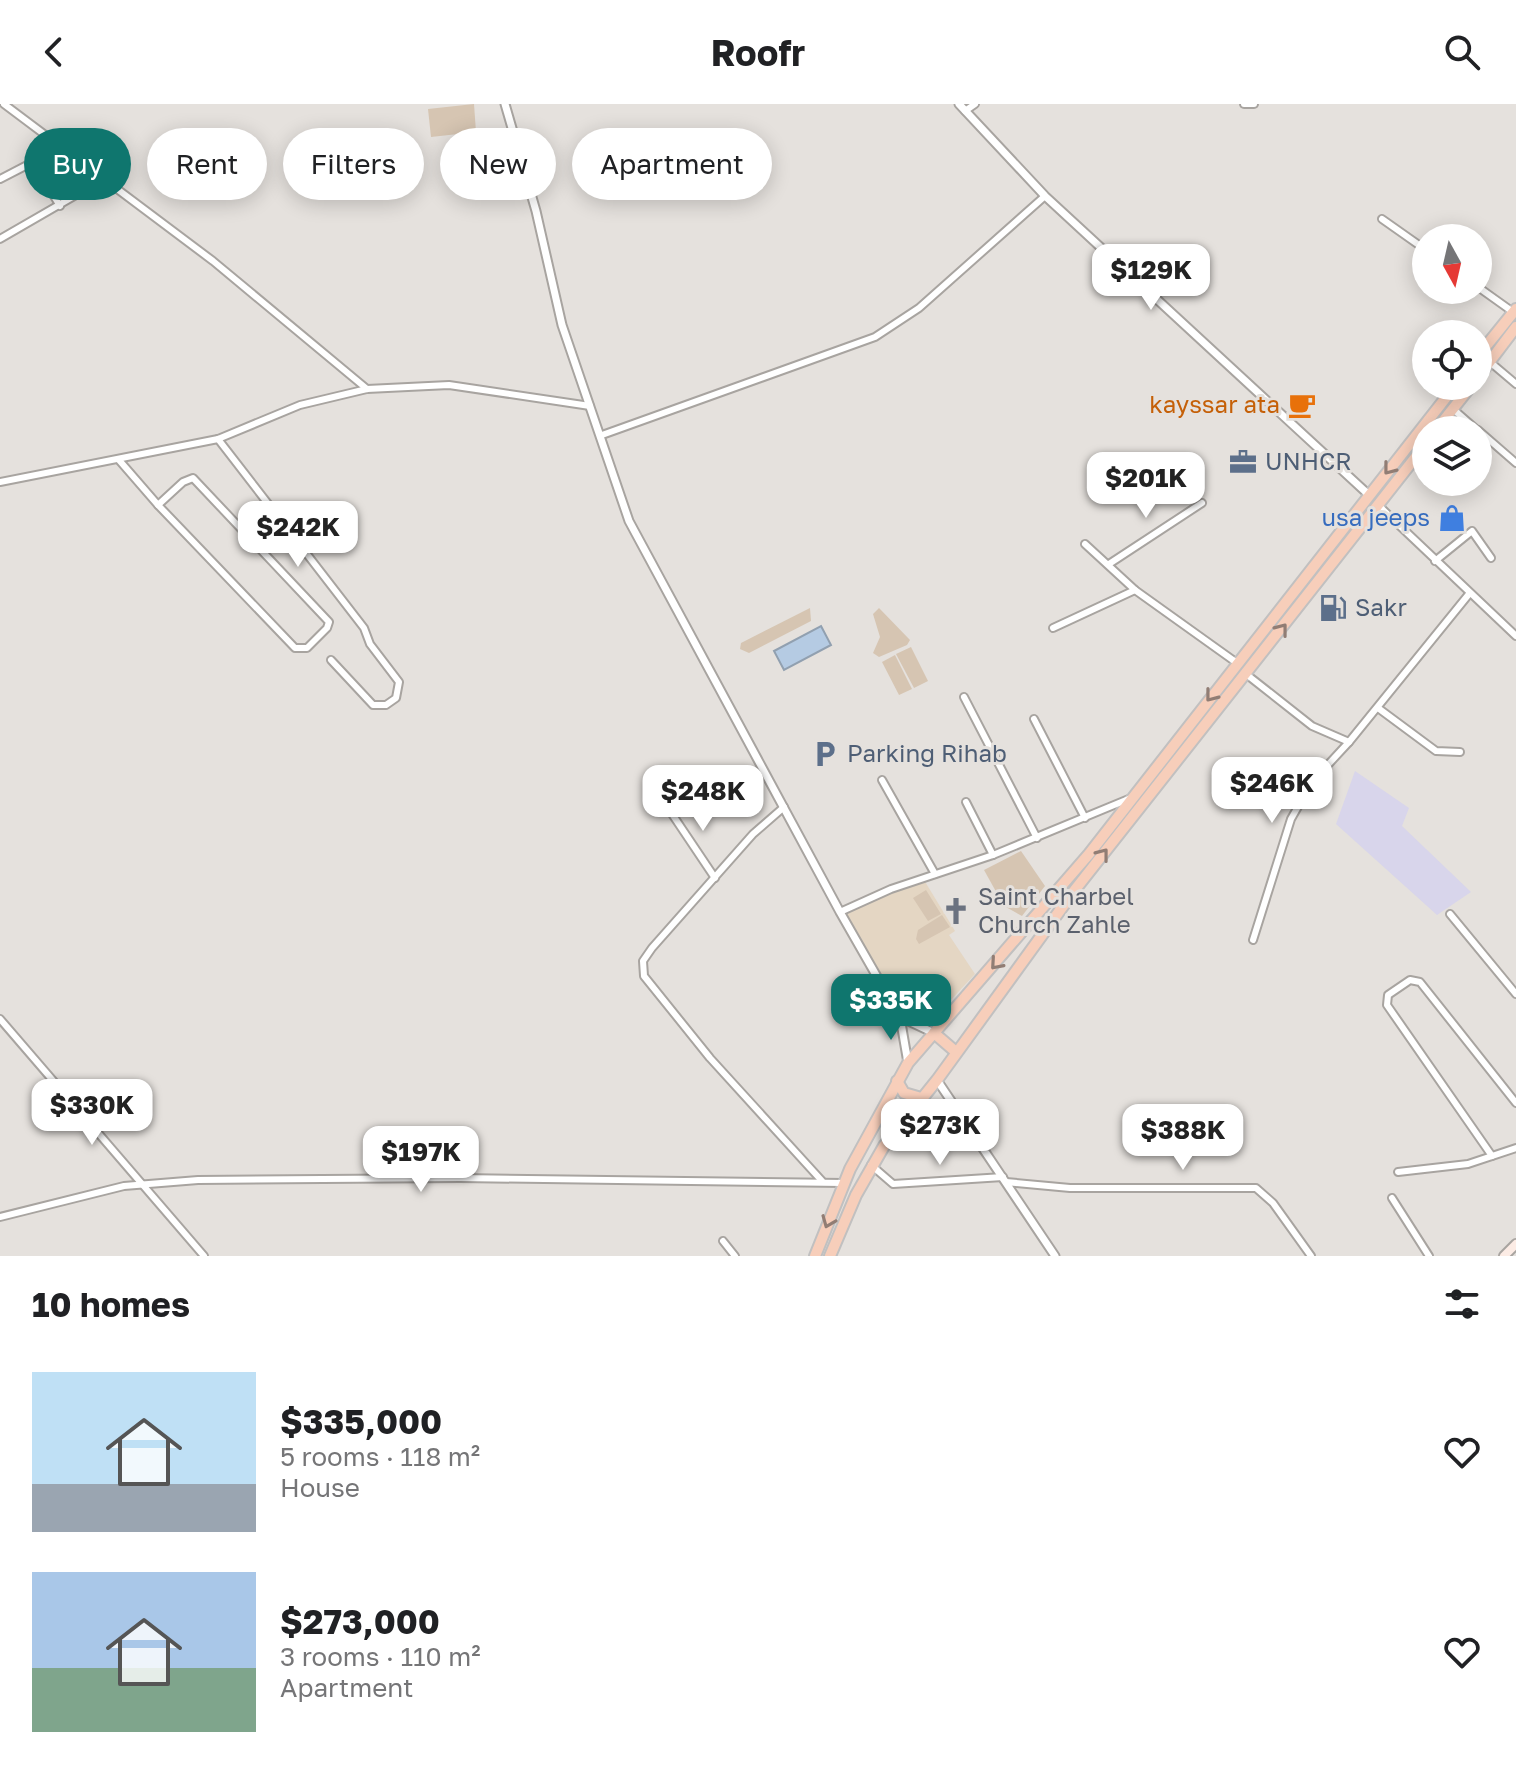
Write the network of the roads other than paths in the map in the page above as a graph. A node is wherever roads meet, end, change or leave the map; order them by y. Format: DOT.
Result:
graph roads {
  1 [pos="4,104"];
  2 [pos="505,104"];
  3 [pos="959,104"];
  4 [pos="975,104"];
  5 [pos="1244,104"];
  6 [pos="1254,104"];
  7 [pos="965,111"];
  8 [pos="35,128"];
  9 [pos="0,179"];
  10 [pos="1045,196"];
  11 [pos="70,200"];
  12 [pos="129,200"];
  13 [pos="60,206"];
  14 [pos="1382,219"];
  15 [pos="0,239"];
  16 [pos="1412,240"];
  17 [pos="1492,296"];
  18 [pos="1515,310"];
  19 [pos="1516,327"];
  20 [pos="1492,339"];
  21 [pos="1492,359"];
  22 [pos="1492,364"];
  23 [pos="1516,384"];
  24 [pos="367,389"];
  25 [pos="1444,400"];
  26 [pos="1460,400"];
  27 [pos="590,406"];
  28 [pos="1453,409"];
  29 [pos="1447,416"];
  30 [pos="1461,416"];
  31 [pos="602,435"];
  32 [pos="218,439"];
  33 [pos="1492,442"];
  34 [pos="119,460"];
  35 [pos="1412,462"];
  36 [pos="1516,463"];
  37 [pos="0,482"];
  38 [pos="1369,495"];
  39 [pos="1202,503"];
  40 [pos="158,505"];
  41 [pos="1379,506"];
  42 [pos="1085,544"];
  43 [pos="1491,558"];
  44 [pos="1435,561"];
  45 [pos="1109,564"];
  46 [pos="1135,590"];
  47 [pos="1469,594"];
  48 [pos="1053,628"];
  49 [pos="1516,636"];
  50 [pos="331,660"];
  51 [pos="1237,663"];
  52 [pos="1246,674"];
  53 [pos="964,697"];
  54 [pos="1378,708"];
  55 [pos="1034,719"];
  56 [pos="1349,742"];
  57 [pos="1460,752"];
  58 [pos="882,780"];
  59 [pos="1131,798"];
  60 [pos="966,802"];
  61 [pos="666,805"];
  62 [pos="784,807"];
  63 [pos="1085,818"];
  64 [pos="1037,838"];
  65 [pos="993,855"];
  66 [pos="935,874"];
  67 [pos="715,878"];
  68 [pos="840,912"];
  69 [pos="1450,914"];
  70 [pos="1253,940"];
  71 [pos="1516,994"];
  72 [pos="900,1017"];
  73 [pos="0,1019"];
  74 [pos="934,1033"];
  75 [pos="956,1052"];
  76 [pos="908,1063"];
  77 [pos="937,1080"];
  78 [pos="897,1081"];
  79 [pos="921,1098"];
  80 [pos="1516,1103"];
  81 [pos="1516,1148"];
  82 [pos="1492,1156"];
  83 [pos="871,1165"];
  84 [pos="1398,1172"];
  85 [pos="1005,1180"];
  86 [pos="822,1181"];
  87 [pos="844,1183"];
  88 [pos="142,1184"];
  89 [pos="1392,1198"];
  90 [pos="0,1217"];
  91 [pos="723,1241"];
  92 [pos="1516,1244"];
  93 [pos="204,1256"];
  94 [pos="735,1256"];
  95 [pos="815,1256"];
  96 [pos="830,1256"];
  97 [pos="1055,1256"];
  98 [pos="1311,1256"];
  99 [pos="1429,1256"];
  100 [pos="1504,1256"];
  1 -- 8 [label="street"];
  2 -- 27 [label="street"];
  3 -- 7 [label="street"];
  4 -- 7 [label="street"];
  5 -- 6 [label="street"];
  7 -- 10 [label="street"];
  9 -- 13 [label="street"];
  10 -- 31 [label="street"];
  10 -- 38 [label="street"];
  11 -- 13 [label="street"];
  12 -- 24 [label="street"];
  13 -- 15 [label="street"];
  14 -- 16 [label="street"];
  17 -- 18 [label="street"];
  18 -- 20 [label="highway"];
  19 -- 21 [label="highway"];
  22 -- 23 [label="street"];
  24 -- 27 [label="street"];
  24 -- 32 [label="street"];
  25 -- 38 [label="highway, one-way"];
  26 -- 28 [label="highway"];
  27 -- 31 [label="street"];
  28 -- 29 [label="highway"];
  28 -- 30 [label="street"];
  31 -- 62 [label="street"];
  32 -- 34 [label="street"];
  32 -- 50 [label="street"];
  33 -- 36 [label="street"];
  34 -- 37 [label="street"];
  34 -- 40 [label="street"];
  35 -- 41 [label="highway"];
  38 -- 51 [label="highway"];
  39 -- 45 [label="street"];
  40 -- 40 [label="street"];
  41 -- 44 [label="street"];
  52 -- 41 [label="highway, one-way"];
  42 -- 45 [label="street"];
  43 -- 44 [label="street"];
  44 -- 47 [label="street"];
  45 -- 46 [label="street"];
  46 -- 48 [label="street"];
  46 -- 51 [label="street"];
  47 -- 49 [label="street"];
  47 -- 54 [label="street"];
  51 -- 59 [label="highway, one-way"];
  52 -- 56 [label="street"];
  75 -- 52 [label="highway, one-way"];
  53 -- 64 [label="street"];
  54 -- 56 [label="street"];
  54 -- 57 [label="street"];
  55 -- 63 [label="street"];
  56 -- 70 [label="street"];
  58 -- 66 [label="street"];
  59 -- 63 [label="street"];
  59 -- 74 [label="highway, one-way"];
  60 -- 65 [label="street"];
  61 -- 67 [label="street"];
  62 -- 67 [label="street"];
  62 -- 68 [label="street"];
  63 -- 64 [label="street"];
  64 -- 65 [label="street"];
  65 -- 66 [label="street"];
  66 -- 68 [label="street"];
  67 -- 86 [label="street"];
  68 -- 72 [label="street"];
  69 -- 71 [label="street"];
  72 -- 74 [label="street"];
  72 -- 76 [label="street"];
  73 -- 88 [label="street"];
  74 -- 75 [label="highway"];
  74 -- 76 [label="highway"];
  75 -- 77 [label="highway"];
  76 -- 78 [label="highway"];
  77 -- 79 [label="highway"];
  77 -- 85 [label="street"];
  78 -- 79 [label="highway"];
  78 -- 87 [label="highway"];
  79 -- 83 [label="highway"];
  80 -- 82 [label="street"];
  81 -- 82 [label="street"];
  82 -- 84 [label="street"];
  83 -- 85 [label="street"];
  83 -- 96 [label="highway"];
  85 -- 97 [label="street"];
  85 -- 98 [label="street"];
  86 -- 87 [label="street"];
  86 -- 88 [label="street"];
  87 -- 95 [label="highway, one-way"];
  88 -- 90 [label="street"];
  88 -- 93 [label="street"];
  89 -- 99 [label="street"];
  91 -- 94 [label="street"];
  92 -- 100 [label="main road"];
}
